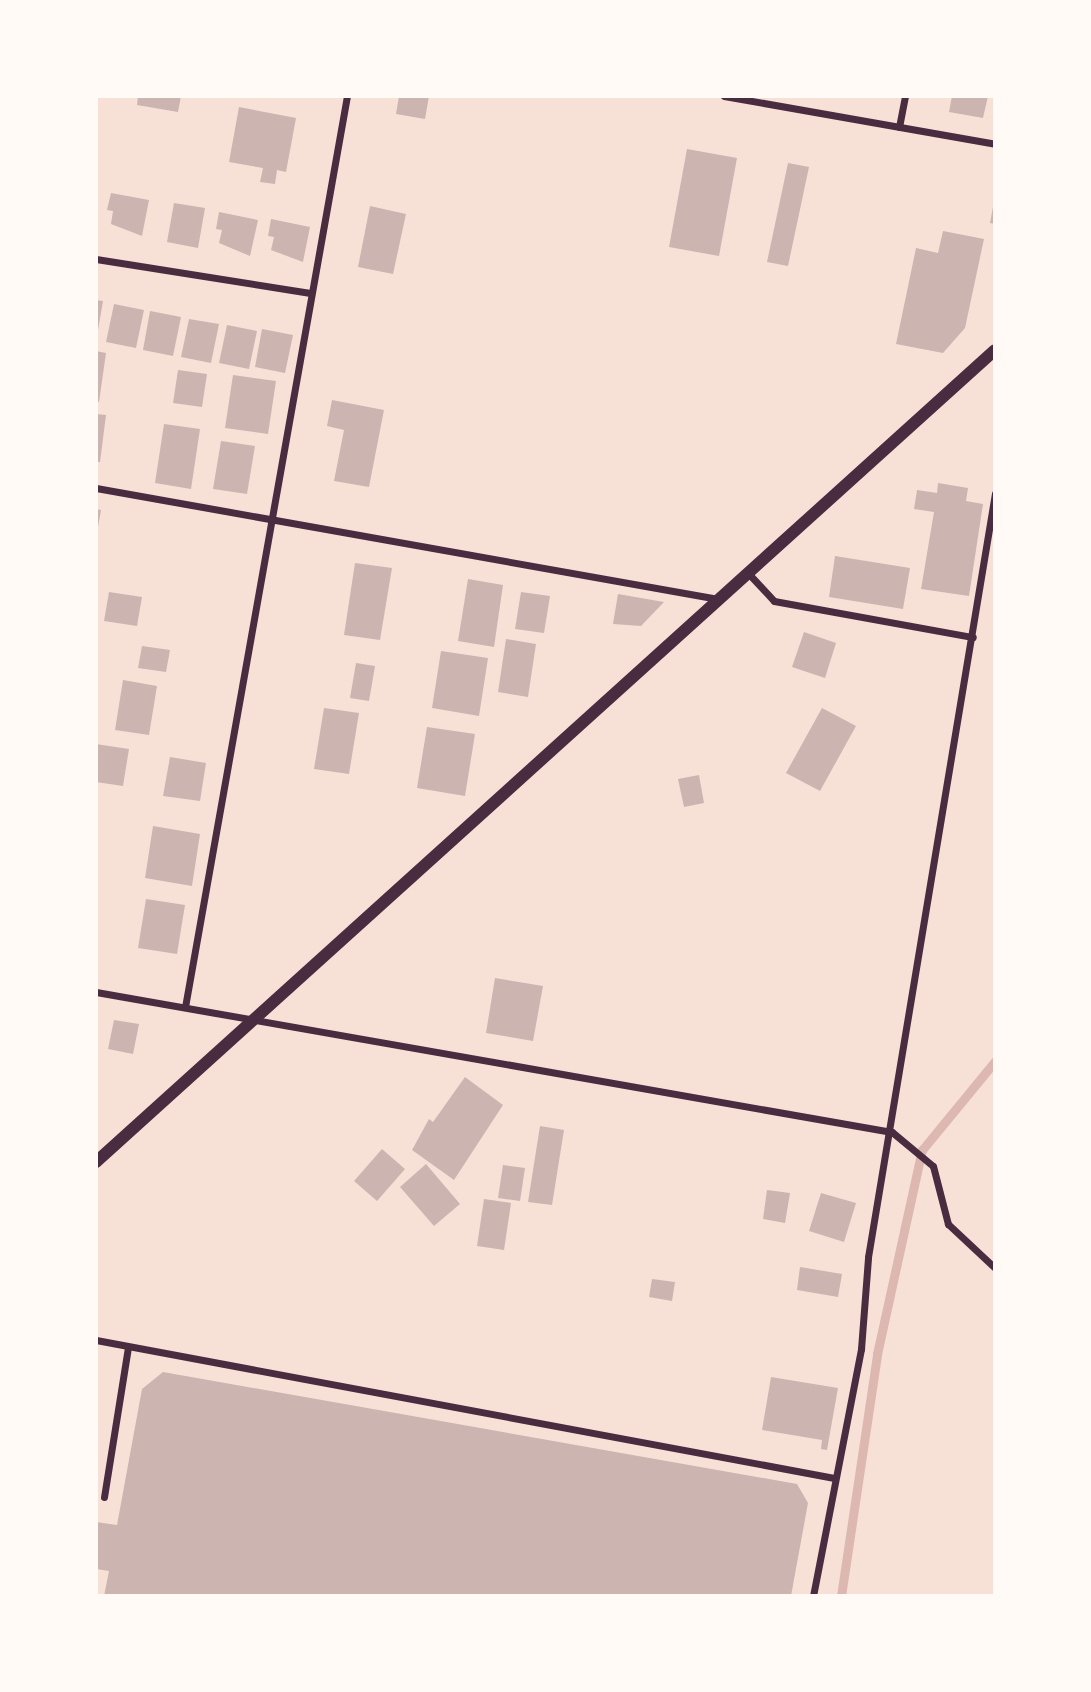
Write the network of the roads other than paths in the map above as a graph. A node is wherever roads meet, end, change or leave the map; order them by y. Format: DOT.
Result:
graph roads {
  1 [pos="347,96"];
  2 [pos="724,96"];
  3 [pos="905,96"];
  4 [pos="899,127"];
  5 [pos="995,144"];
  6 [pos="96,259"];
  7 [pos="310,293"];
  8 [pos="995,349"];
  9 [pos="96,488"];
  10 [pos="995,493"];
  11 [pos="270,520"];
  12 [pos="748,573"];
  13 [pos="719,599"];
  14 [pos="973,637"];
  15 [pos="96,992"];
  16 [pos="186,1007"];
  17 [pos="252,1021"];
  18 [pos="891,1132"];
  19 [pos="96,1162"];
  20 [pos="995,1268"];
  21 [pos="96,1340"];
  22 [pos="128,1347"];
  23 [pos="834,1478"];
  24 [pos="104,1497"];
  25 [pos="813,1596"];
  1 -- 7 [label="street"];
  2 -- 4 [label="street"];
  3 -- 4 [label="street"];
  4 -- 5 [label="street"];
  6 -- 7 [label="street"];
  7 -- 11 [label="street"];
  8 -- 12 [label="street"];
  9 -- 11 [label="street"];
  10 -- 14 [label="street"];
  11 -- 13 [label="street"];
  11 -- 16 [label="street"];
  12 -- 13 [label="street"];
  12 -- 14 [label="street"];
  13 -- 17 [label="street"];
  14 -- 18 [label="street"];
  15 -- 16 [label="street"];
  16 -- 17 [label="street"];
  17 -- 18 [label="street"];
  17 -- 19 [label="street"];
  18 -- 20 [label="street"];
  18 -- 23 [label="street"];
  21 -- 22 [label="street"];
  22 -- 23 [label="street"];
  22 -- 24 [label="street"];
  23 -- 25 [label="street"];
}
